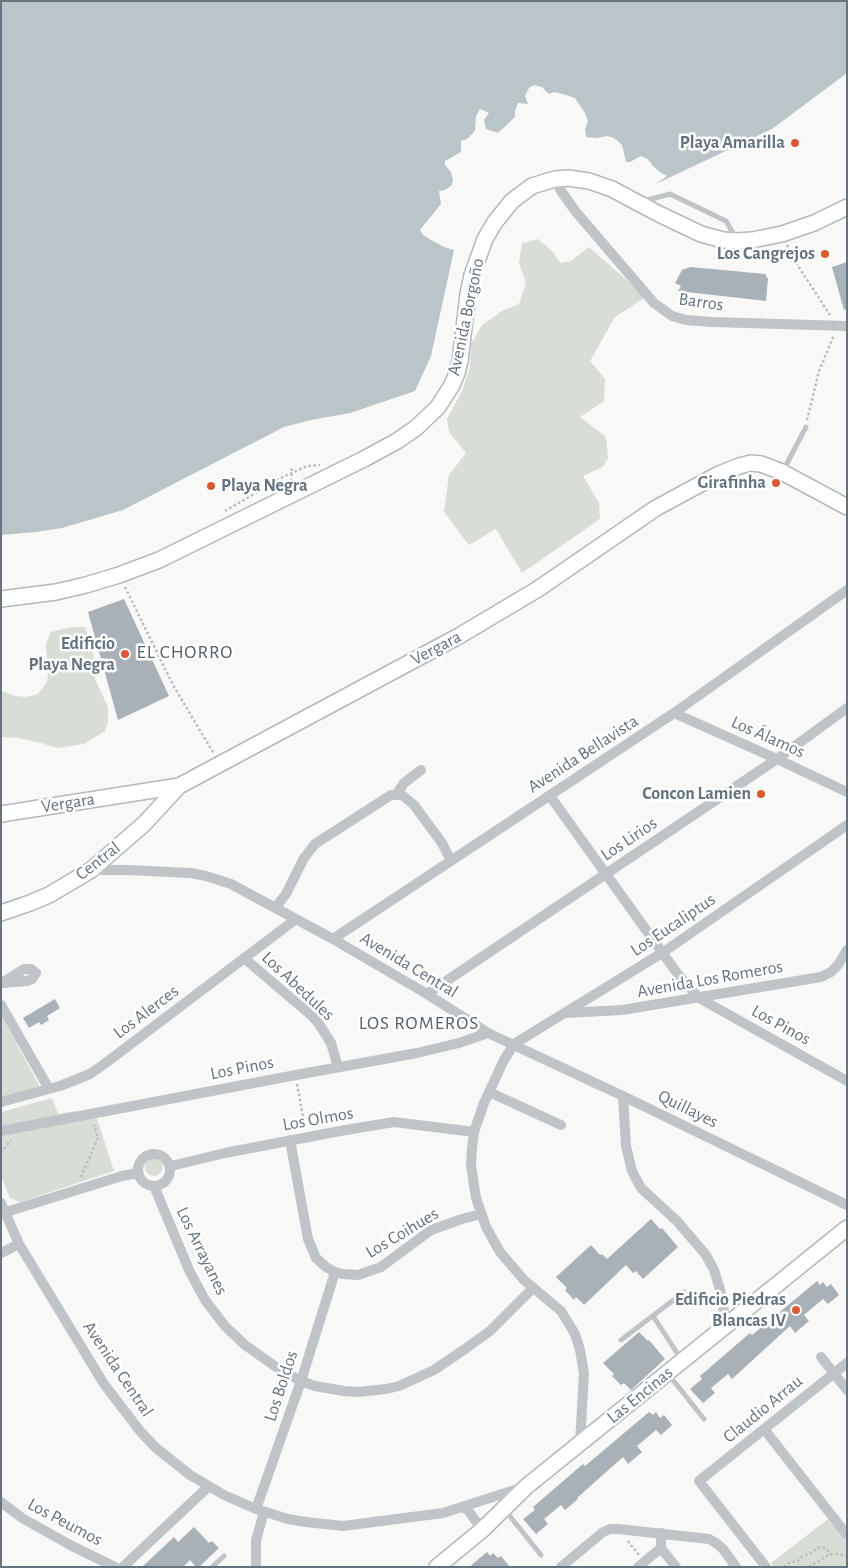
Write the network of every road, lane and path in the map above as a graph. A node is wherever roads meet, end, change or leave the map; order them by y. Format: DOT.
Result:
graph roads {
  1 [pos="555,179"];
  2 [pos="639,203"];
  3 [pos="847,207"];
  4 [pos="782,234"];
  5 [pos="737,241"];
  6 [pos="842,326"];
  7 [pos="806,427"];
  8 [pos="327,465"];
  9 [pos="782,472"];
  10 [pos="847,507"];
  11 [pos="218,515"];
  12 [pos="119,575"];
  13 [pos="847,590"];
  14 [pos="1,599"];
  15 [pos="847,708"];
  16 [pos="674,714"];
  17 [pos="777,759"];
  18 [pos="220,764"];
  19 [pos="421,770"];
  20 [pos="179,786"];
  21 [pos="847,792"];
  22 [pos="397,794"];
  23 [pos="550,796"];
  24 [pos="1,814"];
  25 [pos="847,825"];
  26 [pos="451,861"];
  27 [pos="91,870"];
  28 [pos="606,874"];
  29 [pos="275,908"];
  30 [pos="1,913"];
  31 [pos="296,919"];
  32 [pos="333,939"];
  33 [pos="847,950"];
  34 [pos="662,953"];
  35 [pos="244,958"];
  36 [pos="426,994"];
  37 [pos="699,998"];
  38 [pos="2,1005"];
  39 [pos="564,1013"];
  40 [pos="488,1033"];
  41 [pos="514,1044"];
  42 [pos="338,1067"];
  43 [pos="296,1075"];
  44 [pos="847,1081"];
  45 [pos="50,1089"];
  46 [pos="489,1092"];
  47 [pos="623,1096"];
  48 [pos="1,1102"];
  49 [pos="92,1113"];
  50 [pos="562,1126"];
  51 [pos="1,1130"];
  52 [pos="474,1132"];
  53 [pos="306,1137"];
  54 [pos="290,1140"];
  55 [pos="171,1166"];
  56 [pos="138,1173"];
  57 [pos="154,1186"];
  58 [pos="74,1191"];
  59 [pos="1,1203"];
  60 [pos="847,1205"];
  61 [pos="6,1212"];
  62 [pos="481,1214"];
  63 [pos="847,1228"];
  64 [pos="19,1244"];
  65 [pos="1,1253"];
  66 [pos="335,1272"];
  67 [pos="533,1288"];
  68 [pos="684,1292"];
  69 [pos="653,1316"];
  70 [pos="726,1325"];
  71 [pos="621,1340"];
  72 [pos="821,1357"];
  73 [pos="682,1361"];
  74 [pos="847,1363"];
  75 [pos="668,1373"];
  76 [pos="834,1373"];
  77 [pos="301,1381"];
  78 [pos="847,1390"];
  79 [pos="704,1419"];
  80 [pos="764,1429"];
  81 [pos="580,1443"];
  82 [pos="527,1486"];
  83 [pos="208,1487"];
  84 [pos="1,1502"];
  85 [pos="462,1507"];
  86 [pos="503,1508"];
  87 [pos="260,1511"];
  88 [pos="618,1529"];
  89 [pos="482,1530"];
  90 [pos="662,1533"];
  91 [pos="847,1535"];
  92 [pos="661,1548"];
  93 [pos="541,1555"];
  94 [pos="832,1555"];
  95 [pos="224,1556"];
  96 [pos="847,1556"];
  97 [pos="641,1564"];
  98 [pos="115,1567"];
  99 [pos="123,1567"];
  100 [pos="212,1567"];
  101 [pos="256,1567"];
  102 [pos="437,1567"];
  103 [pos="561,1567"];
  104 [pos="676,1567"];
  105 [pos="736,1567"];
  106 [pos="766,1567"];
  107 [pos="784,1567"];
  108 [pos="809,1567"];
  1 -- 2 [label="street, Avenida Borgoño"];
  1 -- 6 [label="street, Barros"];
  1 -- 12 [label="street, Avenida Borgoño"];
  2 -- 5 [label="street, Avenida Borgoño"];
  2 -- 5 [label="lane"];
  3 -- 4 [label="street, Avenida Borgoño"];
  4 -- 5 [label="street, Avenida Borgoño"];
  4 -- 6 [label="path"];
  6 -- 7 [label="path"];
  7 -- 9 [label="lane"];
  8 -- 11 [label="path"];
  9 -- 10 [label="street, Vergara"];
  9 -- 18 [label="street, Vergara"];
  12 -- 14 [label="street, Avenida Borgoño"];
  12 -- 18 [label="path"];
  13 -- 16 [label="street, Avenida Bellavista"];
  15 -- 17 [label="street, Los Lirios"];
  16 -- 17 [label="street, Los Álamos"];
  16 -- 23 [label="street, Avenida Bellavista"];
  17 -- 21 [label="street, Los Álamos"];
  17 -- 28 [label="street, Los Lirios"];
  18 -- 20 [label="street, Vergara"];
  19 -- 22 [label="street"];
  20 -- 24 [label="street, Vergara"];
  20 -- 27 [label="street, Central"];
  22 -- 26 [label="street"];
  22 -- 29 [label="street"];
  23 -- 26 [label="street, Avenida Bellavista"];
  23 -- 28 [label="street, Los Pinos"];
  25 -- 34 [label="street, Los Eucaliptus"];
  26 -- 32 [label="street, Avenida Bellavista"];
  27 -- 29 [label="street, Avenida Central"];
  27 -- 30 [label="street, Central"];
  28 -- 34 [label="street, Los Pinos"];
  28 -- 36 [label="street, Los Lirios"];
  29 -- 31 [label="street, Avenida Central"];
  31 -- 32 [label="street, Avenida Central"];
  31 -- 35 [label="street, Los Alerces"];
  32 -- 36 [label="street, Avenida Central"];
  33 -- 37 [label="street, Avenida Los Romeros"];
  34 -- 37 [label="street, Los Pinos"];
  34 -- 39 [label="street, Los Eucaliptus"];
  35 -- 42 [label="street, Los Abedules"];
  35 -- 45 [label="street, Los Alerces"];
  36 -- 40 [label="street, Avenida Central"];
  37 -- 39 [label="street, Avenida Los Romeros"];
  37 -- 44 [label="street, Los Pinos"];
  38 -- 45 [label="street"];
  39 -- 41 [label="street, Los Eucaliptus"];
  40 -- 41 [label="street, Avenida Central"];
  40 -- 42 [label="street, Los Pinos"];
  41 -- 46 [label="street"];
  41 -- 47 [label="street, Quillayes"];
  42 -- 43 [label="street, Los Pinos"];
  43 -- 49 [label="street, Los Pinos"];
  43 -- 53 [label="path"];
  45 -- 48 [label="street, Los Alerces"];
  46 -- 50 [label="street"];
  46 -- 52 [label="street"];
  47 -- 60 [label="street, Quillayes"];
  47 -- 70 [label="street"];
  49 -- 51 [label="street, Los Pinos"];
  49 -- 58 [label="path"];
  52 -- 53 [label="street, Los Olmos"];
  52 -- 62 [label="street"];
  53 -- 54 [label="street, Los Olmos"];
  54 -- 55 [label="street, Los Olmos"];
  54 -- 66 [label="street"];
  55 -- 56 [label="street"];
  55 -- 57 [label="street"];
  56 -- 57 [label="street"];
  56 -- 58 [label="street"];
  57 -- 77 [label="street, Los Arrayanes"];
  58 -- 61 [label="street"];
  59 -- 61 [label="street, Avenida Central"];
  61 -- 64 [label="street, Avenida Central"];
  62 -- 66 [label="street, Los Coihues"];
  62 -- 67 [label="street"];
  63 -- 70 [label="street, Las Encinas"];
  64 -- 65 [label="street"];
  64 -- 83 [label="street, Avenida Central"];
  66 -- 77 [label="street, Los Boldos"];
  67 -- 77 [label="street, Los Arrayanes"];
  67 -- 81 [label="street"];
  68 -- 69 [label="lane"];
  69 -- 71 [label="lane"];
  69 -- 73 [label="lane"];
  70 -- 73 [label="street, Las Encinas"];
  72 -- 76 [label="street"];
  73 -- 75 [label="street, Las Encinas"];
  74 -- 76 [label="street, Claudio Arrau"];
  75 -- 79 [label="lane"];
  75 -- 81 [label="street, Las Encinas"];
  76 -- 78 [label="street"];
  76 -- 80 [label="street, Claudio Arrau"];
  77 -- 87 [label="street, Los Boldos"];
  80 -- 91 [label="street"];
  80 -- 106 [label="street, Claudio Arrau"];
  81 -- 82 [label="street, Las Encinas"];
  82 -- 85 [label="street, Avenida Central"];
  82 -- 86 [label="street, Las Encinas"];
  83 -- 87 [label="street, Avenida Central"];
  83 -- 99 [label="street"];
  84 -- 98 [label="street, Los Peumos"];
  85 -- 87 [label="street, Avenida Central"];
  85 -- 89 [label="street"];
  86 -- 89 [label="street, Las Encinas"];
  86 -- 93 [label="lane"];
  87 -- 101 [label="street, Los Boldos"];
  88 -- 90 [label="street"];
  88 -- 97 [label="path"];
  88 -- 103 [label="street"];
  89 -- 102 [label="street, Las Encinas"];
  90 -- 92 [label="street"];
  90 -- 105 [label="street"];
  92 -- 97 [label="street"];
  92 -- 104 [label="street"];
  94 -- 96 [label="path"];
  94 -- 107 [label="path"];
  94 -- 108 [label="path"];
  95 -- 100 [label="lane"];
}
